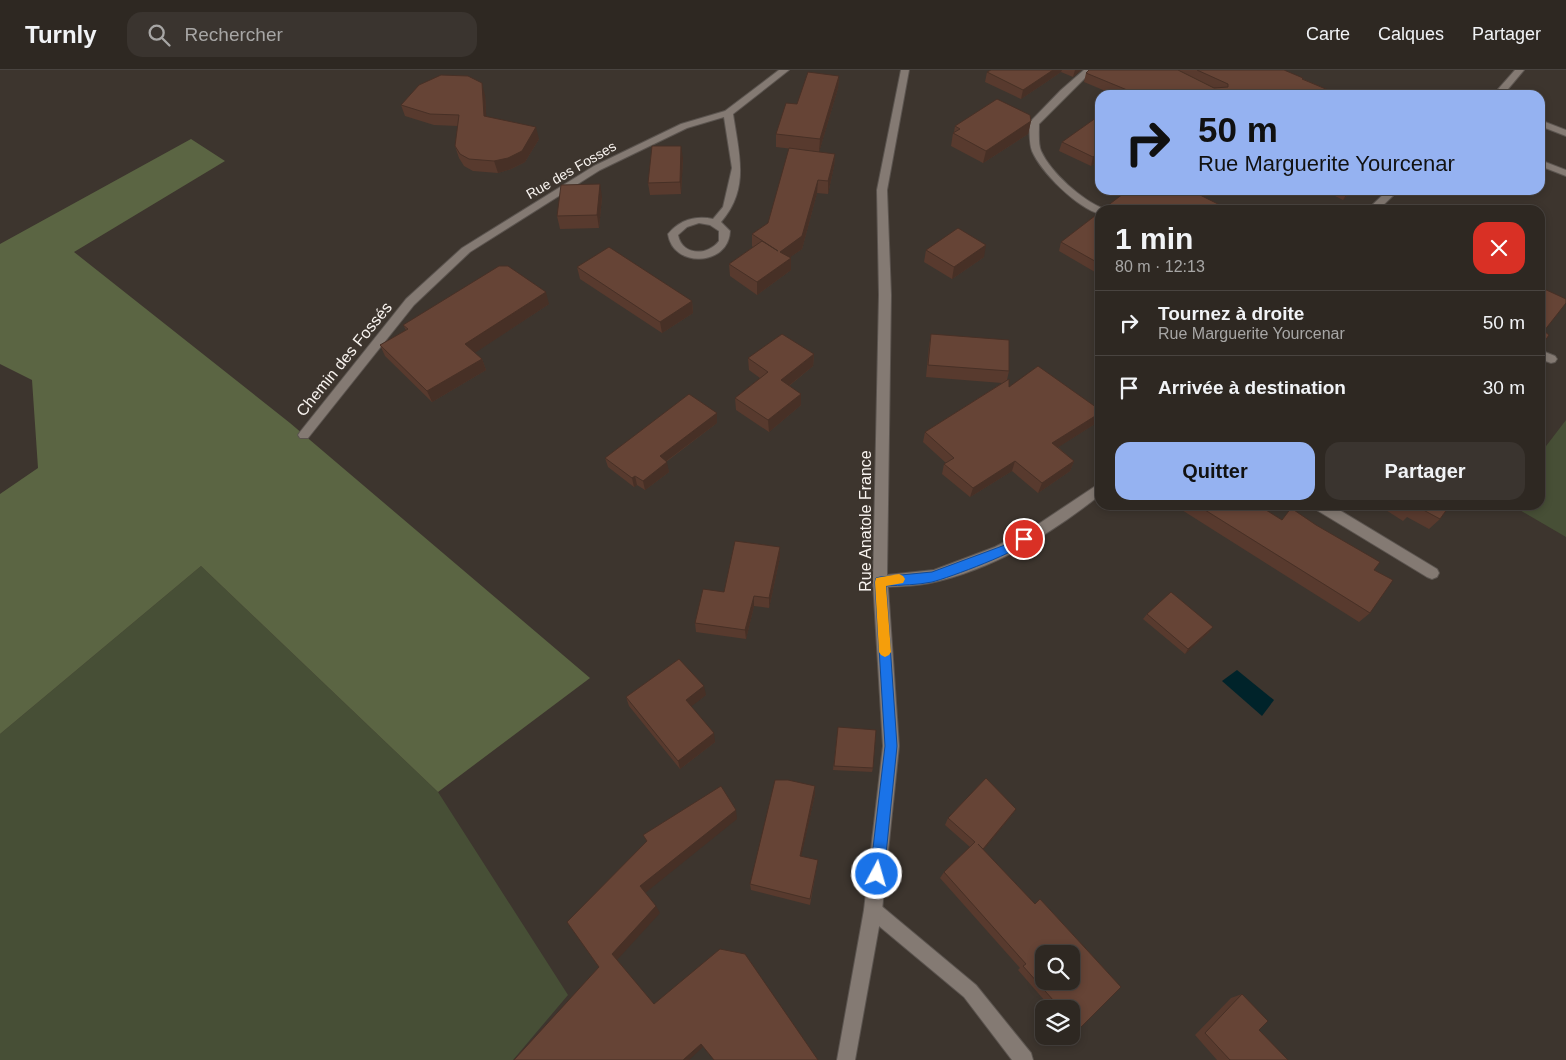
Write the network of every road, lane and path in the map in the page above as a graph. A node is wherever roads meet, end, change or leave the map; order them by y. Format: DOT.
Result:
graph roads {
  1 [pos="785,70"];
  2 [pos="904,70"];
  3 [pos="1089,70"];
  4 [pos="1520,70"];
  5 [pos="1502,90"];
  6 [pos="728,113"];
  7 [pos="1545,125"];
  8 [pos="1566,133"];
  9 [pos="1545,165"];
  10 [pos="1566,173"];
  11 [pos="1388,195"];
  12 [pos="1378,205"];
  13 [pos="1095,208"];
  14 [pos="715,223"];
  15 [pos="410,302"];
  16 [pos="304,435"];
  17 [pos="1095,492"];
  18 [pos="1328,510"];
  19 [pos="1432,573"];
  20 [pos="880,582"];
  21 [pos="873,910"];
  22 [pos="846,1060"];
  23 [pos="1024,1060"];
  1 -- 6 [label="street, Rue des Fosses"];
  2 -- 20 [label="street, Rue Anatole France"];
  3 -- 13 [label="street"];
  4 -- 5 [label="street"];
  6 -- 14 [label="street"];
  6 -- 15 [label="street, Rue des Fosses"];
  7 -- 8 [label="street"];
  9 -- 10 [label="street"];
  11 -- 12 [label="street"];
  14 -- 14 [label="street"];
  15 -- 16 [label="street, Chemin des Fossés"];
  17 -- 20 [label="street"];
  18 -- 19 [label="street"];
  20 -- 21 [label="street, Rue Anatole France"];
  21 -- 22 [label="street, Rue Anatole France"];
  21 -- 23 [label="street"];
}
